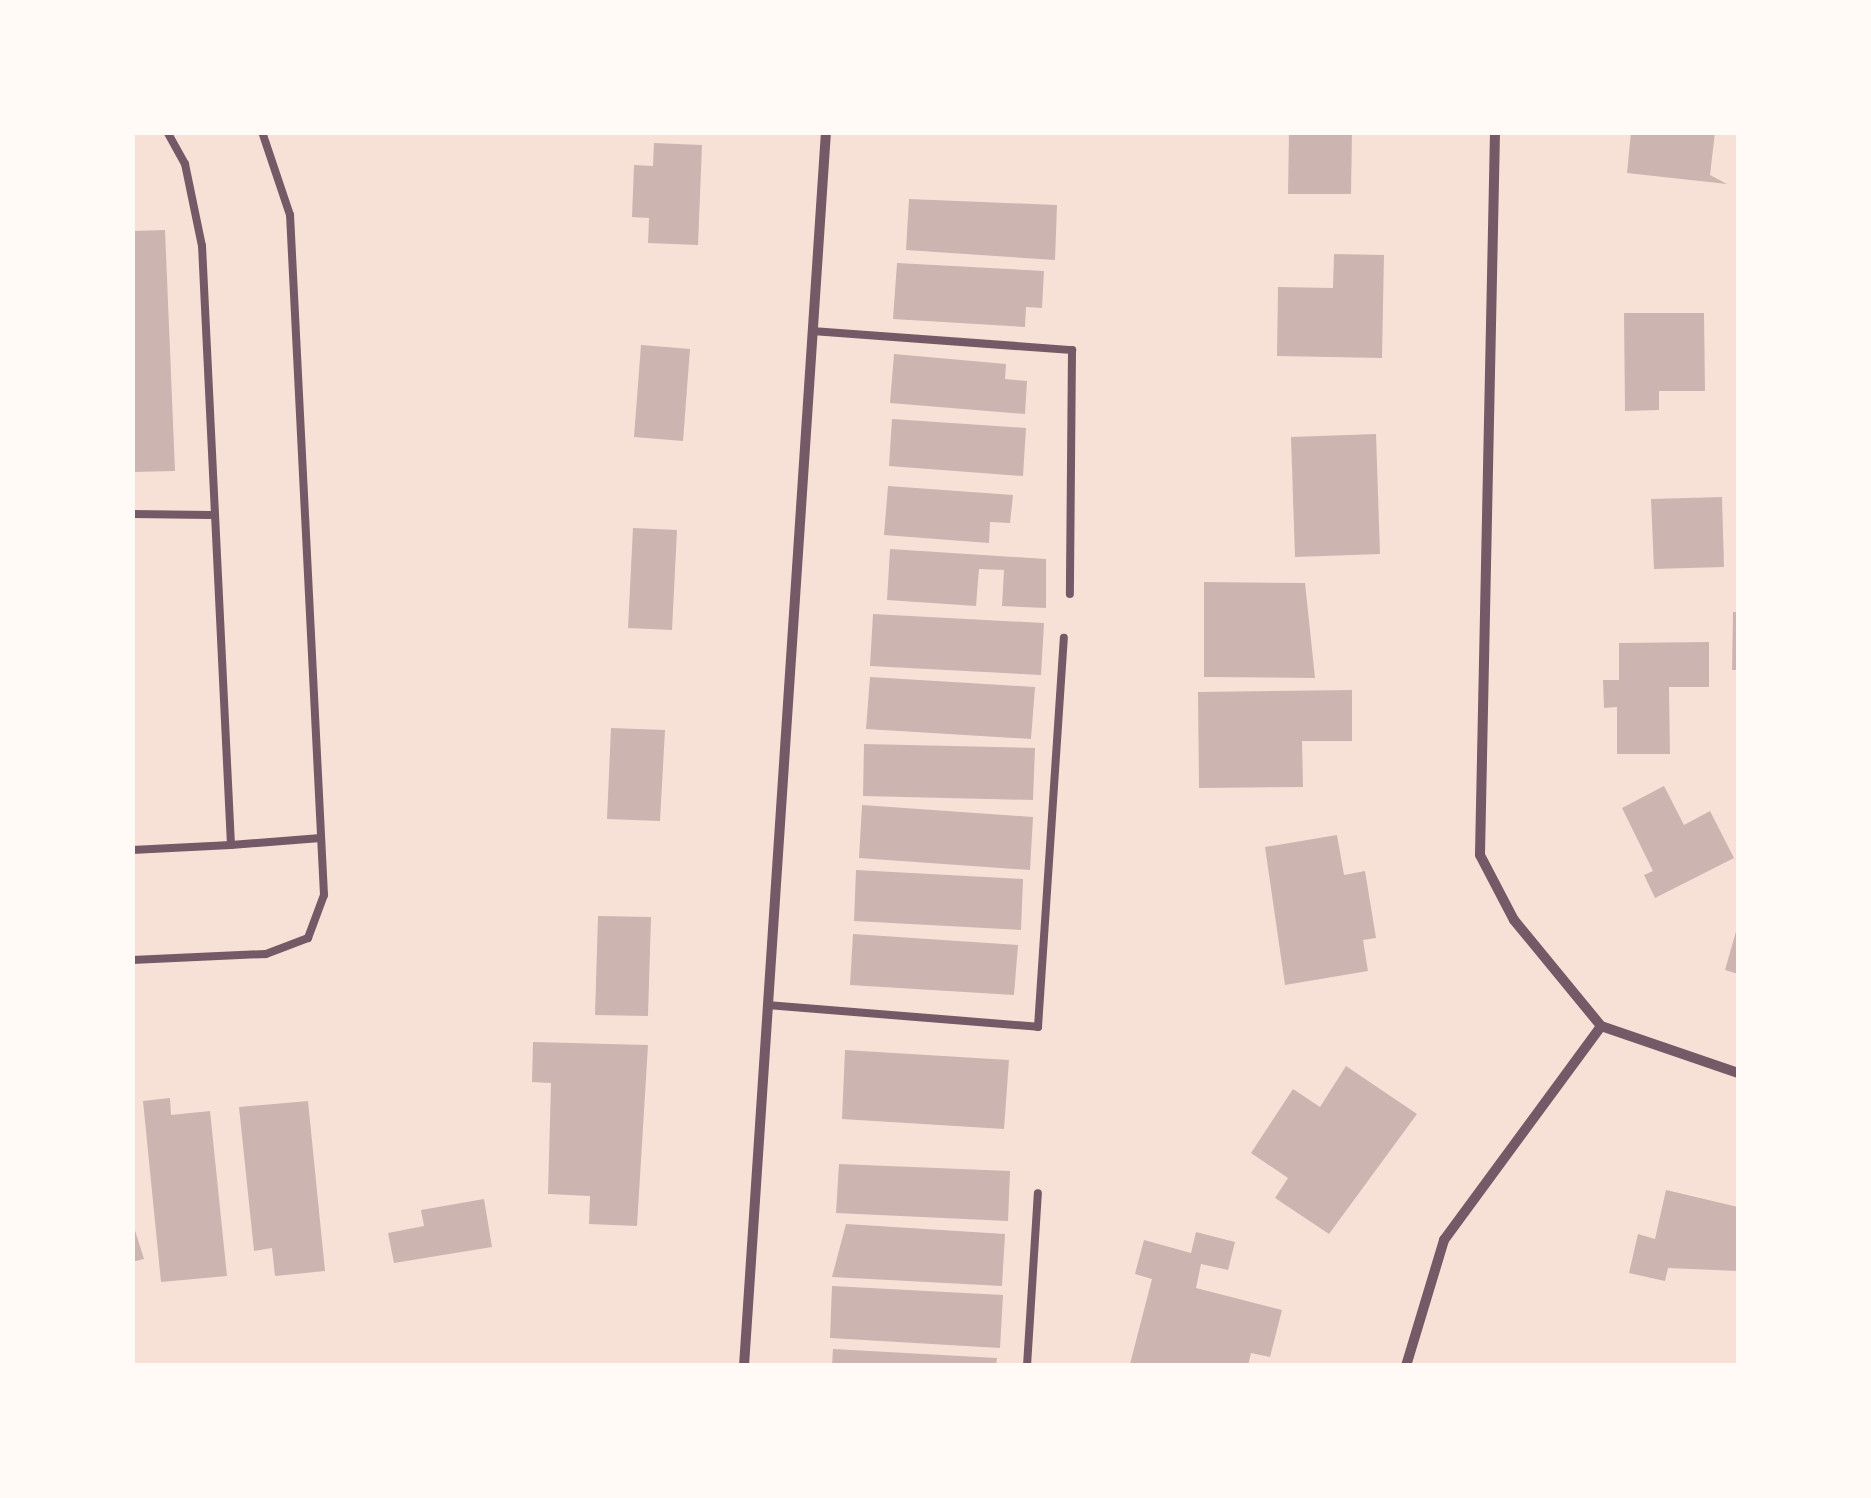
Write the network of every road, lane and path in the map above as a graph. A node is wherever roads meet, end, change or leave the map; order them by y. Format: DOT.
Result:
graph roads {
  1 [pos="166,132"];
  2 [pos="262,132"];
  3 [pos="826,132"];
  4 [pos="1495,132"];
  5 [pos="812,331"];
  6 [pos="132,514"];
  7 [pos="210,515"];
  8 [pos="1070,594"];
  9 [pos="1064,638"];
  10 [pos="321,838"];
  11 [pos="231,845"];
  12 [pos="132,850"];
  13 [pos="132,960"];
  14 [pos="768,1005"];
  15 [pos="1600,1026"];
  16 [pos="1738,1074"];
  17 [pos="1038,1193"];
  18 [pos="744,1366"];
  19 [pos="1028,1366"];
  20 [pos="1406,1366"];
  1 -- 7 [label="lane"];
  2 -- 10 [label="lane"];
  3 -- 5 [label="street"];
  4 -- 15 [label="street"];
  5 -- 8 [label="lane"];
  5 -- 14 [label="street"];
  6 -- 7 [label="lane"];
  7 -- 11 [label="lane"];
  9 -- 14 [label="lane"];
  10 -- 11 [label="lane"];
  10 -- 13 [label="lane"];
  11 -- 12 [label="lane"];
  14 -- 18 [label="street"];
  15 -- 16 [label="street"];
  15 -- 20 [label="street"];
  17 -- 19 [label="lane"];
}
